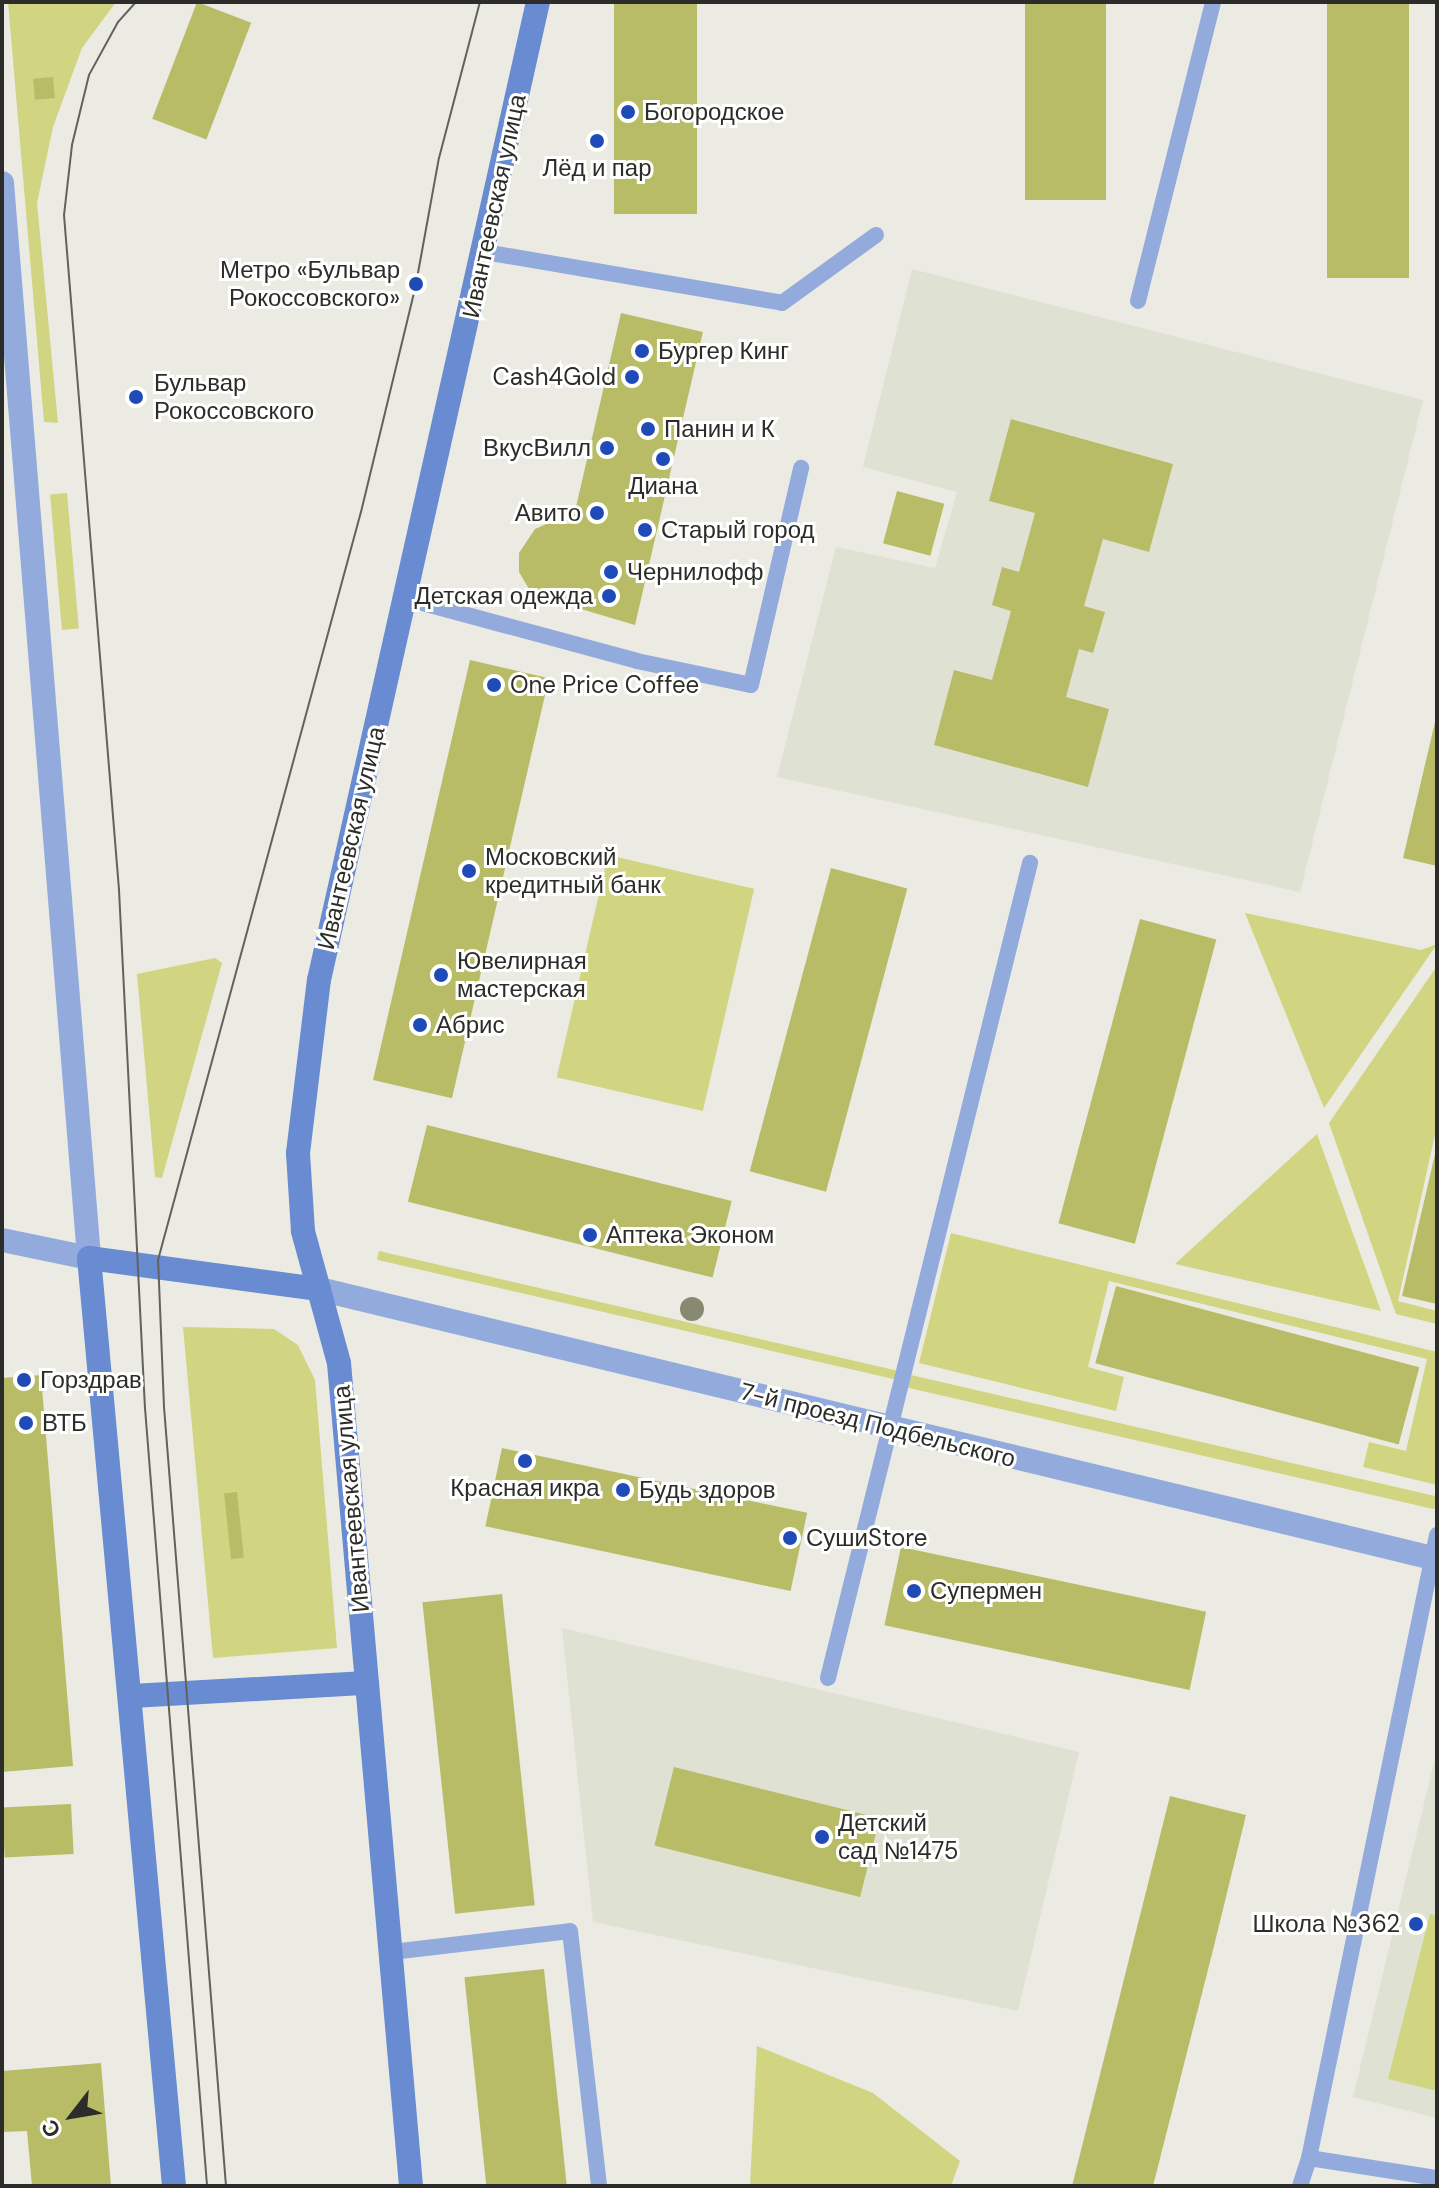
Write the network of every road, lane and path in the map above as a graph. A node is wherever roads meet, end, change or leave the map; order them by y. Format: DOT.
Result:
graph roads {
  1 [pos="538,2"];
  2 [pos="1213,2"];
  3 [pos="2,183"];
  4 [pos="876,235"];
  5 [pos="485,252"];
  6 [pos="1138,301"];
  7 [pos="801,468"];
  8 [pos="404,598"];
  9 [pos="1030,863"];
  10 [pos="2,1240"];
  11 [pos="89,1258"];
  12 [pos="319,1289"];
  13 [pos="892,1428"];
  14 [pos="1435,1551"];
  15 [pos="828,1678"];
  16 [pos="367,1683"];
  17 [pos="132,1696"];
  18 [pos="392,1952"];
  19 [pos="1309,2158"];
  20 [pos="1437,2178"];
  21 [pos="174,2186"];
  22 [pos="411,2186"];
  23 [pos="599,2186"];
  24 [pos="1300,2186"];
  1 -- 5 [label="street, Ивантеевская улица"];
  2 -- 6 [label="lane"];
  3 -- 11 [label="street"];
  4 -- 5 [label="lane"];
  5 -- 8 [label="street, Ивантеевская улица"];
  7 -- 8 [label="lane"];
  8 -- 12 [label="street, Ивантеевская улица"];
  9 -- 13 [label="lane"];
  10 -- 11 [label="street"];
  11 -- 12 [label="street"];
  11 -- 17 [label="street"];
  12 -- 13 [label="street, 7-й проезд Подбельского"];
  12 -- 16 [label="street, Ивантеевская улица"];
  13 -- 14 [label="street, 7-й проезд Подбельского"];
  13 -- 15 [label="lane"];
  14 -- 19 [label="lane"];
  16 -- 17 [label="street"];
  16 -- 18 [label="street, Ивантеевская улица"];
  17 -- 21 [label="street"];
  18 -- 22 [label="street, Ивантеевская улица"];
  18 -- 23 [label="lane"];
  19 -- 20 [label="lane"];
  19 -- 24 [label="lane"];
}
